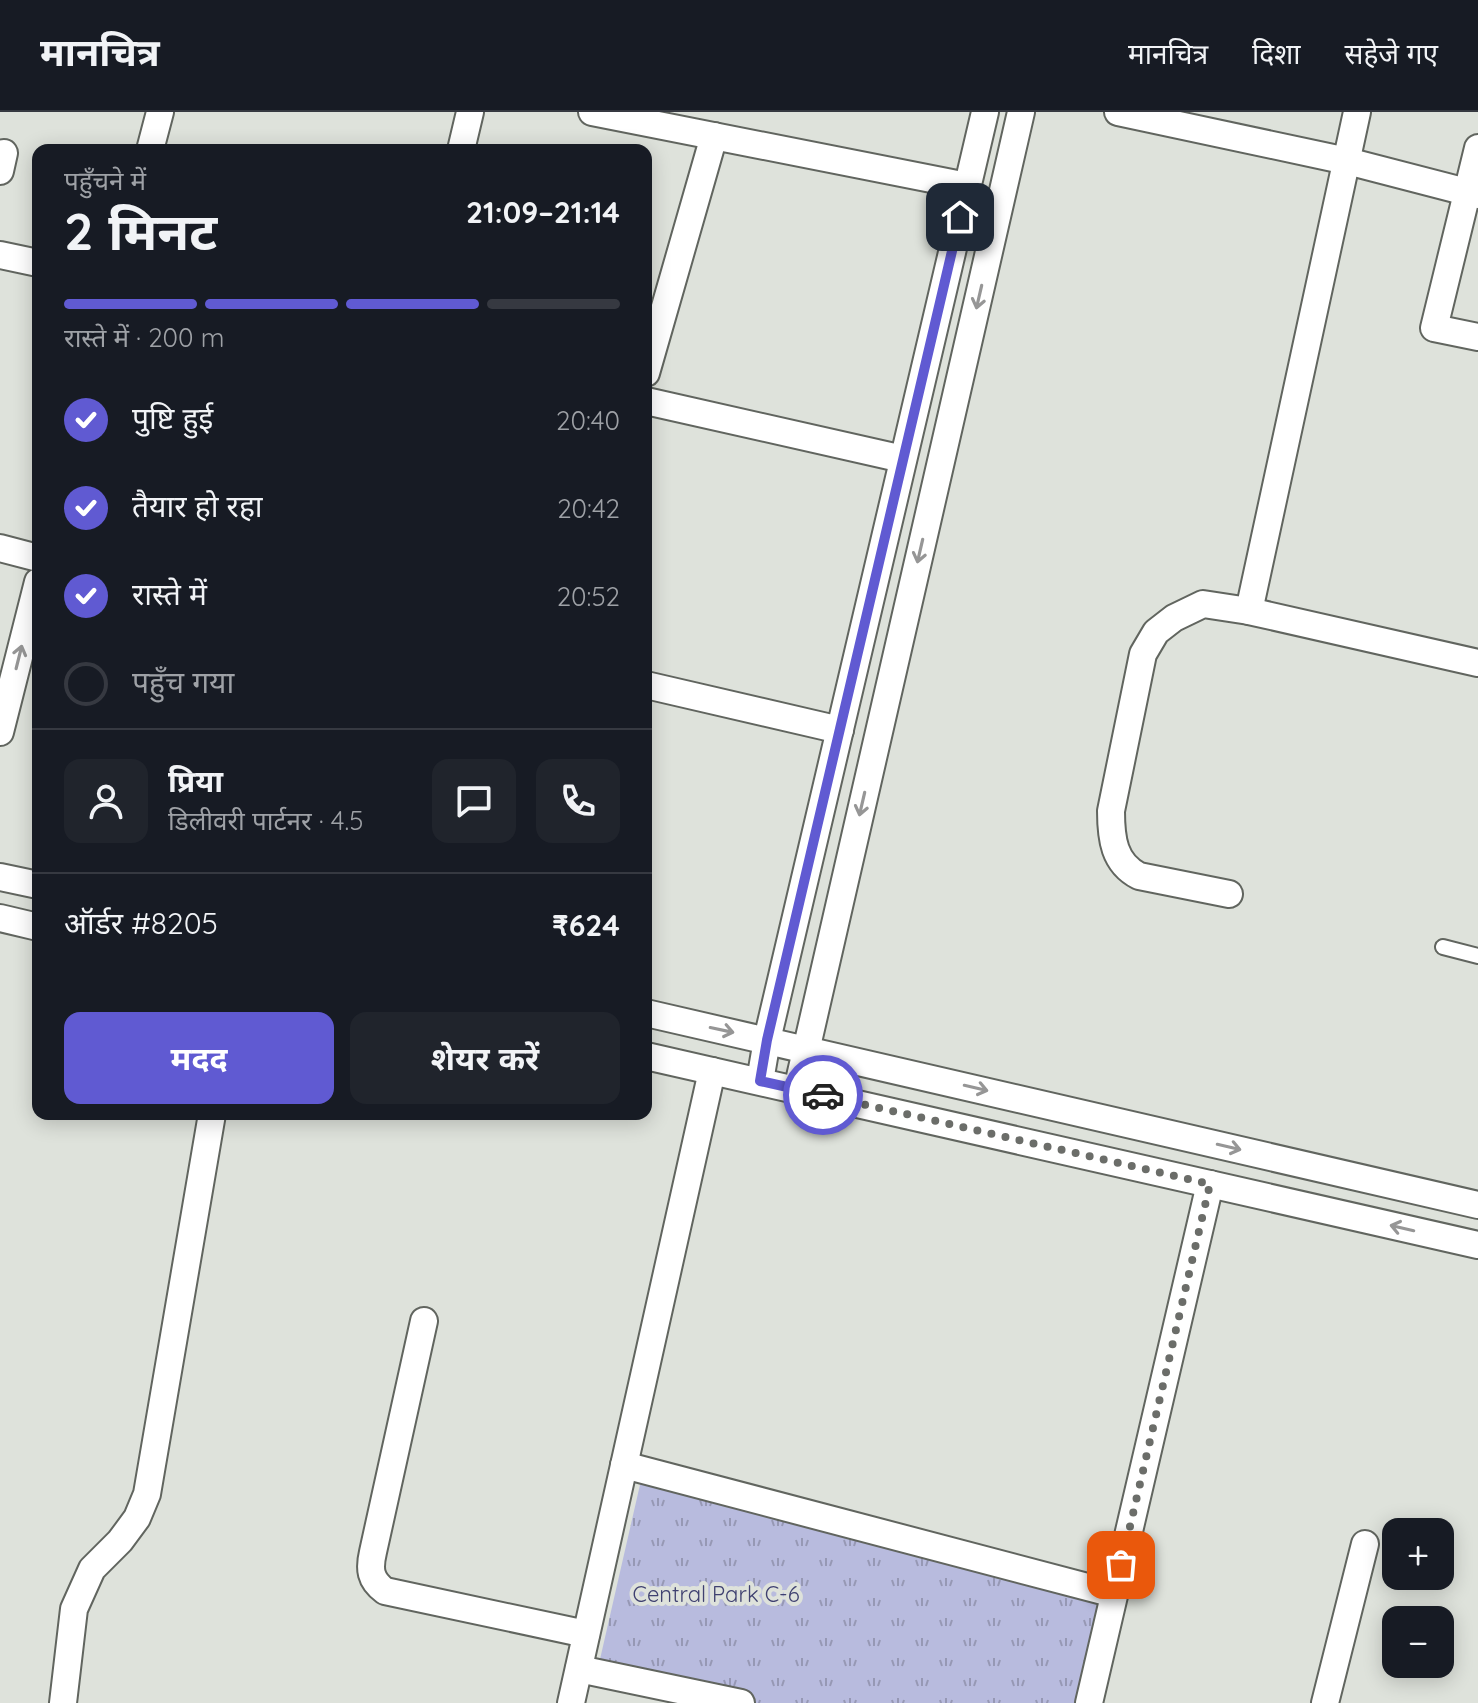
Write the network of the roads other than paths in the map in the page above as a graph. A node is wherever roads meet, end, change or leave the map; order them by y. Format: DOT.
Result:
graph roads {
  1 [pos="160,112"];
  2 [pos="470,112"];
  3 [pos="592,112"];
  4 [pos="985,112"];
  5 [pos="1021,112"];
  6 [pos="1118,112"];
  7 [pos="1357,112"];
  8 [pos="714,136"];
  9 [pos="152,144"];
  10 [pos="462,144"];
  11 [pos="1478,148"];
  12 [pos="1347,161"];
  13 [pos="967,186"];
  14 [pos="1472,193"];
  15 [pos="0,255"];
  16 [pos="32,262"];
  17 [pos="1478,337"];
  18 [pos="652,352"];
  19 [pos="652,402"];
  20 [pos="903,459"];
  21 [pos="0,548"];
  22 [pos="32,556"];
  23 [pos="32,606"];
  24 [pos="1249,611"];
  25 [pos="1478,663"];
  26 [pos="652,686"];
  27 [pos="840,730"];
  28 [pos="0,732"];
  29 [pos="0,877"];
  30 [pos="32,884"];
  31 [pos="1229,894"];
  32 [pos="0,918"];
  33 [pos="32,926"];
  34 [pos="1443,947"];
  35 [pos="1478,956"];
  36 [pos="652,1014"];
  37 [pos="767,1040"];
  38 [pos="806,1049"];
  39 [pos="652,1057"];
  40 [pos="712,1071"];
  41 [pos="760,1081"];
  42 [pos="797,1090"];
  43 [pos="211,1120"];
  44 [pos="1210,1184"];
  45 [pos="1478,1205"];
  46 [pos="1478,1245"];
  47 [pos="424,1321"];
  48 [pos="624,1465"];
  49 [pos="1365,1544"];
  50 [pos="1114,1594"];
  51 [pos="586,1634"];
  52 [pos="579,1669"];
  53 [pos="63,1703"];
  54 [pos="571,1703"];
  55 [pos="741,1703"];
  56 [pos="1089,1703"];
  57 [pos="1325,1703"];
  1 -- 9 [label="street"];
  2 -- 10 [label="street"];
  3 -- 8 [label="street"];
  4 -- 13 [label="street"];
  5 -- 38 [label="street, one-way"];
  6 -- 12 [label="street"];
  7 -- 12 [label="street"];
  8 -- 13 [label="street"];
  8 -- 18 [label="street"];
  11 -- 14 [label="street"];
  12 -- 14 [label="street"];
  12 -- 24 [label="street"];
  13 -- 20 [label="street"];
  14 -- 17 [label="street"];
  15 -- 16 [label="street"];
  19 -- 20 [label="street"];
  20 -- 27 [label="street"];
  21 -- 22 [label="street"];
  28 -- 23 [label="street, one-way"];
  24 -- 25 [label="street"];
  24 -- 31 [label="street"];
  26 -- 27 [label="street"];
  27 -- 37 [label="street"];
  29 -- 30 [label="street"];
  32 -- 33 [label="street"];
  34 -- 35 [label="lane"];
  36 -- 37 [label="street, one-way"];
  37 -- 38 [label="street"];
  37 -- 41 [label="street"];
  38 -- 42 [label="street"];
  38 -- 45 [label="street, one-way"];
  39 -- 40 [label="street"];
  40 -- 41 [label="street"];
  40 -- 48 [label="street"];
  41 -- 42 [label="street"];
  42 -- 44 [label="street"];
  43 -- 53 [label="street"];
  46 -- 44 [label="street, one-way"];
  44 -- 50 [label="street"];
  47 -- 51 [label="street"];
  48 -- 50 [label="street"];
  48 -- 51 [label="street"];
  49 -- 57 [label="street"];
  50 -- 56 [label="street"];
  51 -- 52 [label="street"];
  52 -- 54 [label="street"];
  52 -- 55 [label="street"];
}
